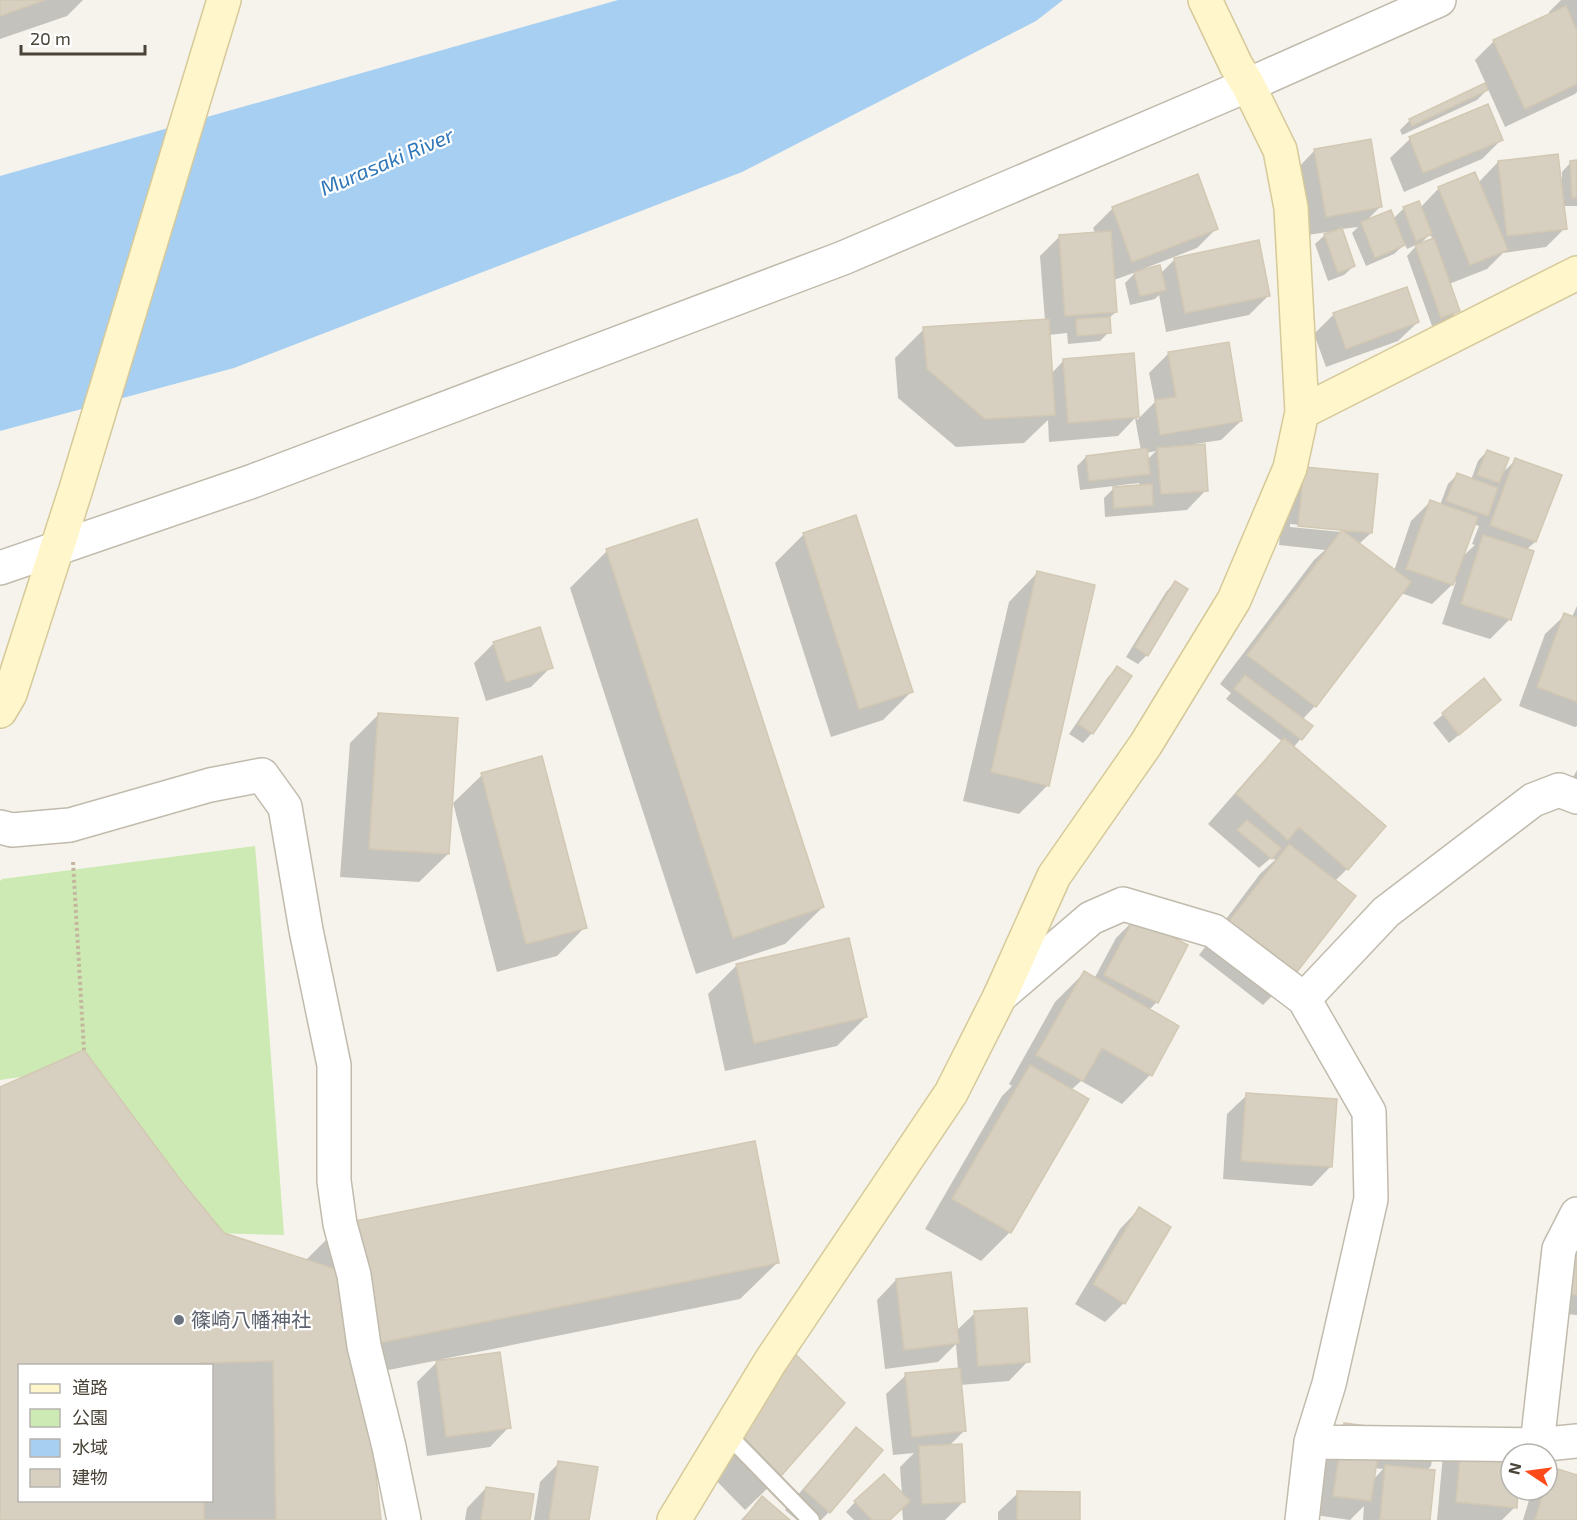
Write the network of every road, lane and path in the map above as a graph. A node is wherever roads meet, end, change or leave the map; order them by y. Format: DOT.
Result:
graph roads {
  1 [pos="224,0"];
  2 [pos="1205,0"];
  3 [pos="1439,0"];
  4 [pos="1242,75"];
  5 [pos="1577,273"];
  6 [pos="1302,412"];
  7 [pos="56,548"];
  8 [pos="0,568"];
  9 [pos="0,711"];
  10 [pos="1577,797"];
  11 [pos="70,825"];
  12 [pos="0,827"];
  13 [pos="1000,996"];
  14 [pos="1304,999"];
  15 [pos="84,1050"];
  16 [pos="1577,1214"];
  17 [pos="726,1433"];
  18 [pos="1577,1441"];
  19 [pos="1311,1442"];
  20 [pos="1537,1442"];
  21 [pos="1559,1443"];
  22 [pos="1499,1444"];
  23 [pos="404,1520"];
  24 [pos="674,1520"];
  25 [pos="811,1520"];
  26 [pos="1302,1520"];
  1 -- 7 [label="street"];
  2 -- 4 [label="street"];
  3 -- 4 [label="street"];
  4 -- 6 [label="street"];
  4 -- 7 [label="street"];
  5 -- 6 [label="street"];
  6 -- 13 [label="street"];
  7 -- 8 [label="street"];
  7 -- 9 [label="street"];
  10 -- 14 [label="street"];
  11 -- 12 [label="street"];
  11 -- 15 [label="path"];
  11 -- 23 [label="street"];
  13 -- 14 [label="street"];
  13 -- 17 [label="street"];
  14 -- 19 [label="street"];
  16 -- 20 [label="street"];
  17 -- 24 [label="street"];
  17 -- 25 [label="lane"];
  18 -- 21 [label="street"];
  19 -- 22 [label="street"];
  19 -- 26 [label="street"];
}
